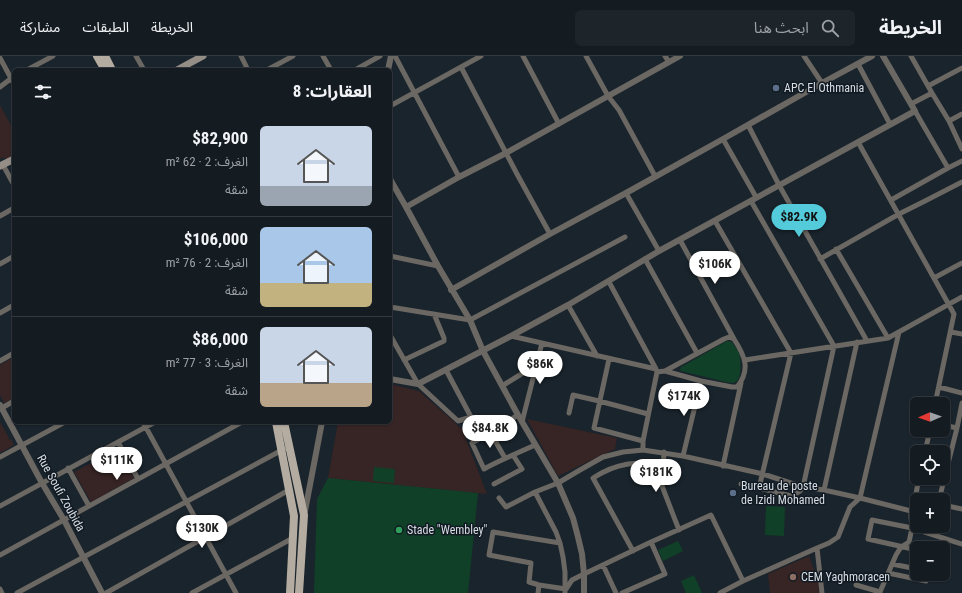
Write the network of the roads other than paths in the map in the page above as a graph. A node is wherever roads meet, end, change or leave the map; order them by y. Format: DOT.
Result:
graph roads {
  1 [pos="53,56"];
  2 [pos="97,56"];
  3 [pos="105,56"];
  4 [pos="136,56"];
  5 [pos="203,56"];
  6 [pos="241,56"];
  7 [pos="293,56"];
  8 [pos="323,56"];
  9 [pos="380,56"];
  10 [pos="391,56"];
  11 [pos="395,56"];
  12 [pos="481,56"];
  13 [pos="523,56"];
  14 [pos="586,56"];
  15 [pos="665,56"];
  16 [pos="680,56"];
  17 [pos="804,56"];
  18 [pos="872,56"];
  19 [pos="883,56"];
  20 [pos="911,56"];
  21 [pos="0,58"];
  22 [pos="669,62"];
  23 [pos="858,64"];
  24 [pos="461,67"];
  25 [pos="31,68"];
  26 [pos="104,68"];
  27 [pos="111,68"];
  28 [pos="143,68"];
  29 [pos="181,68"];
  30 [pos="247,68"];
  31 [pos="271,68"];
  32 [pos="330,68"];
  33 [pos="359,68"];
  34 [pos="388,68"];
  35 [pos="962,68"];
  36 [pos="12,78"];
  37 [pos="822,83"];
  38 [pos="928,86"];
  39 [pos="0,87"];
  40 [pos="932,93"];
  41 [pos="414,94"];
  42 [pos="608,96"];
  43 [pos="911,104"];
  44 [pos="392,105"];
  45 [pos="915,111"];
  46 [pos="962,114"];
  47 [pos="949,121"];
  48 [pos="559,124"];
  49 [pos="890,124"];
  50 [pos="748,125"];
  51 [pos="723,139"];
  52 [pos="858,142"];
  53 [pos="962,149"];
  54 [pos="506,153"];
  55 [pos="12,160"];
  56 [pos="962,161"];
  57 [pos="1,166"];
  58 [pos="948,168"];
  59 [pos="655,176"];
  60 [pos="459,177"];
  61 [pos="12,182"];
  62 [pos="962,182"];
  63 [pos="392,183"];
  64 [pos="779,185"];
  65 [pos="626,193"];
  66 [pos="754,199"];
  67 [pos="891,200"];
  68 [pos="406,207"];
  69 [pos="12,209"];
  70 [pos="899,214"];
  71 [pos="0,216"];
  72 [pos="715,221"];
  73 [pos="550,234"];
  74 [pos="625,237"];
  75 [pos="680,240"];
  76 [pos="836,249"];
  77 [pos="659,251"];
  78 [pos="392,256"];
  79 [pos="12,257"];
  80 [pos="645,259"];
  81 [pos="820,259"];
  82 [pos="962,263"];
  83 [pos="0,264"];
  84 [pos="438,266"];
  85 [pos="934,278"];
  86 [pos="608,282"];
  87 [pos="452,290"];
  88 [pos="962,297"];
  89 [pos="949,304"];
  90 [pos="568,305"];
  91 [pos="12,306"];
  92 [pos="392,307"];
  93 [pos="0,313"];
  94 [pos="434,314"];
  95 [pos="470,320"];
  96 [pos="899,332"];
  97 [pos="951,332"];
  98 [pos="962,334"];
  99 [pos="511,336"];
  100 [pos="888,338"];
  101 [pos="392,339"];
  102 [pos="734,339"];
  103 [pos="867,341"];
  104 [pos="858,342"];
  105 [pos="542,343"];
  106 [pos="834,346"];
  107 [pos="483,351"];
  108 [pos="791,353"];
  109 [pos="12,354"];
  110 [pos="697,354"];
  111 [pos="597,356"];
  112 [pos="609,358"];
  113 [pos="404,360"];
  114 [pos="745,360"];
  115 [pos="0,361"];
  116 [pos="536,365"];
  117 [pos="446,370"];
  118 [pos="656,370"];
  119 [pos="665,371"];
  120 [pos="392,379"];
  121 [pos="701,381"];
  122 [pos="742,381"];
  123 [pos="418,384"];
  124 [pos="502,386"];
  125 [pos="939,387"];
  126 [pos="962,393"];
  127 [pos="937,397"];
  128 [pos="599,401"];
  129 [pos="12,402"];
  130 [pos="962,403"];
  131 [pos="1,407"];
  132 [pos="569,413"];
  133 [pos="648,414"];
  134 [pos="518,415"];
  135 [pos="522,422"];
  136 [pos="61,424"];
  137 [pos="145,424"];
  138 [pos="238,424"];
  139 [pos="277,424"];
  140 [pos="284,424"];
  141 [pos="322,424"];
  142 [pos="950,426"];
  143 [pos="957,428"];
  144 [pos="490,432"];
  145 [pos="643,441"];
  146 [pos="118,442"];
  147 [pos="22,445"];
  148 [pos="535,445"];
  149 [pos="285,448"];
  150 [pos="643,450"];
  151 [pos="950,451"];
  152 [pos="664,452"];
  153 [pos="513,455"];
  154 [pos="683,456"];
  155 [pos="0,458"];
  156 [pos="505,458"];
  157 [pos="166,464"];
  158 [pos="663,464"];
  159 [pos="723,466"];
  160 [pos="68,468"];
  161 [pos="763,474"];
  162 [pos="138,479"];
  163 [pos="42,483"];
  164 [pos="558,483"];
  165 [pos="494,484"];
  166 [pos="741,484"];
  167 [pos="803,487"];
  168 [pos="759,488"];
  169 [pos="289,490"];
  170 [pos="824,490"];
  171 [pos="535,492"];
  172 [pos="499,498"];
  173 [pos="860,498"];
  174 [pos="186,501"];
  175 [pos="0,506"];
  176 [pos="89,506"];
  177 [pos="950,506"];
  178 [pos="962,509"];
  179 [pos="910,511"];
  180 [pos="304,514"];
  181 [pos="64,520"];
  182 [pos="910,528"];
  183 [pos="679,530"];
  184 [pos="911,533"];
  185 [pos="928,533"];
  186 [pos="207,537"];
  187 [pos="294,538"];
  188 [pos="650,542"];
  189 [pos="560,543"];
  190 [pos="962,544"];
  191 [pos="901,547"];
  192 [pos="817,548"];
  193 [pos="910,549"];
  194 [pos="633,551"];
  195 [pos="0,555"];
  196 [pos="84,556"];
  197 [pos="892,564"];
  198 [pos="603,565"];
  199 [pos="910,568"];
  200 [pos="888,573"];
  201 [pos="226,574"];
  202 [pos="584,574"];
  203 [pos="910,578"];
  204 [pos="743,581"];
  205 [pos="539,585"];
  206 [pos="856,585"];
  207 [pos="0,589"];
  208 [pos="566,591"];
  209 [pos="288,592"];
  210 [pos="2,593"];
  211 [pos="17,593"];
  212 [pos="102,593"];
  213 [pos="106,593"];
  214 [pos="192,593"];
  215 [pos="236,593"];
  216 [pos="299,593"];
  217 [pos="538,593"];
  218 [pos="584,593"];
  219 [pos="616,593"];
  220 [pos="622,593"];
  221 [pos="720,593"];
  222 [pos="822,593"];
  1 -- 25 [label="street"];
  2 -- 26 [label="main road"];
  3 -- 27 [label="main road"];
  4 -- 28 [label="street"];
  5 -- 29 [label="main road"];
  6 -- 30 [label="street"];
  7 -- 31 [label="street"];
  8 -- 32 [label="street"];
  9 -- 33 [label="street"];
  10 -- 34 [label="street"];
  11 -- 41 [label="street"];
  12 -- 24 [label="street"];
  13 -- 48 [label="street"];
  14 -- 42 [label="street"];
  15 -- 22 [label="street"];
  16 -- 22 [label="street"];
  17 -- 37 [label="street"];
  18 -- 23 [label="street"];
  19 -- 43 [label="street"];
  20 -- 38 [label="street"];
  21 -- 36 [label="street"];
  22 -- 42 [label="street"];
  23 -- 37 [label="street"];
  23 -- 49 [label="street"];
  24 -- 41 [label="street"];
  24 -- 54 [label="street"];
  35 -- 38 [label="street"];
  36 -- 39 [label="street"];
  37 -- 50 [label="street"];
  38 -- 40 [label="street"];
  40 -- 43 [label="street"];
  40 -- 47 [label="street"];
  41 -- 44 [label="street"];
  41 -- 60 [label="street"];
  42 -- 48 [label="street"];
  42 -- 59 [label="street"];
  43 -- 45 [label="street"];
  45 -- 49 [label="street"];
  45 -- 58 [label="street"];
  46 -- 47 [label="street"];
  47 -- 53 [label="street"];
  48 -- 54 [label="street"];
  49 -- 52 [label="street"];
  50 -- 51 [label="street"];
  50 -- 64 [label="street"];
  51 -- 59 [label="street"];
  51 -- 66 [label="street"];
  52 -- 64 [label="street"];
  52 -- 67 [label="street"];
  54 -- 60 [label="street"];
  54 -- 73 [label="street"];
  55 -- 57 [label="main road"];
  56 -- 58 [label="street"];
  57 -- 61 [label="street"];
  58 -- 67 [label="street"];
  59 -- 65 [label="street"];
  60 -- 68 [label="street"];
  62 -- 70 [label="street"];
  63 -- 68 [label="street"];
  64 -- 66 [label="street"];
  64 -- 81 [label="street"];
  65 -- 73 [label="street"];
  65 -- 77 [label="street"];
  66 -- 72 [label="street"];
  66 -- 106 [label="street"];
  67 -- 70 [label="street"];
  68 -- 84 [label="street"];
  69 -- 71 [label="street"];
  70 -- 76 [label="street"];
  70 -- 85 [label="street"];
  72 -- 75 [label="street"];
  72 -- 108 [label="street"];
  73 -- 87 [label="street"];
  74 -- 95 [label="street"];
  75 -- 77 [label="street"];
  75 -- 102 [label="street"];
  76 -- 81 [label="street"];
  76 -- 100 [label="street"];
  77 -- 80 [label="street"];
  78 -- 84 [label="street"];
  79 -- 83 [label="street"];
  80 -- 86 [label="street"];
  80 -- 110 [label="street"];
  81 -- 103 [label="street"];
  82 -- 85 [label="street"];
  84 -- 87 [label="street"];
  85 -- 89 [label="street"];
  86 -- 90 [label="street"];
  86 -- 118 [label="street"];
  87 -- 95 [label="street"];
  88 -- 89 [label="street"];
  89 -- 96 [label="street"];
  89 -- 97 [label="street"];
  90 -- 99 [label="street"];
  90 -- 111 [label="street"];
  91 -- 93 [label="street"];
  92 -- 94 [label="street"];
  94 -- 95 [label="street"];
  94 -- 113 [label="street"];
  95 -- 107 [label="street"];
  96 -- 100 [label="street"];
  96 -- 173 [label="street"];
  97 -- 98 [label="street"];
  97 -- 125 [label="street"];
  99 -- 105 [label="street"];
  99 -- 107 [label="street"];
  100 -- 103 [label="street"];
  101 -- 113 [label="street"];
  102 -- 110 [label="street"];
  102 -- 114 [label="street"];
  103 -- 104 [label="street"];
  104 -- 106 [label="street"];
  104 -- 170 [label="street"];
  105 -- 111 [label="street"];
  105 -- 116 [label="street"];
  106 -- 108 [label="street"];
  106 -- 167 [label="street"];
  107 -- 117 [label="street"];
  107 -- 124 [label="street"];
  108 -- 114 [label="street"];
  108 -- 161 [label="street"];
  109 -- 115 [label="street"];
  110 -- 119 [label="street"];
  111 -- 112 [label="street"];
  112 -- 118 [label="street"];
  112 -- 128 [label="street"];
  113 -- 123 [label="street"];
  114 -- 122 [label="street"];
  116 -- 124 [label="street"];
  116 -- 135 [label="street"];
  117 -- 123 [label="street"];
  117 -- 123 [label="street"];
  118 -- 119 [label="street"];
  118 -- 133 [label="street"];
  119 -- 121 [label="street"];
  120 -- 123 [label="street"];
  121 -- 122 [label="street"];
  121 -- 154 [label="street"];
  122 -- 159 [label="street"];
  124 -- 134 [label="street"];
  125 -- 126 [label="street"];
  125 -- 127 [label="street"];
  128 -- 132 [label="street"];
  128 -- 133 [label="street"];
  128 -- 145 [label="street"];
  129 -- 131 [label="street"];
  130 -- 143 [label="street"];
  131 -- 147 [label="street, Rue Soufi Zoubida"];
  133 -- 145 [label="street"];
  134 -- 135 [label="street"];
  134 -- 144 [label="street"];
  135 -- 148 [label="street"];
  136 -- 147 [label="street"];
  137 -- 146 [label="street"];
  137 -- 157 [label="street"];
  138 -- 157 [label="street"];
  139 -- 149 [label="main road"];
  140 -- 149 [label="main road"];
  141 -- 180 [label="street"];
  142 -- 143 [label="street"];
  143 -- 151 [label="street"];
  144 -- 156 [label="street"];
  144 -- 156 [label="street"];
  145 -- 150 [label="street"];
  146 -- 160 [label="street"];
  146 -- 162 [label="street"];
  147 -- 155 [label="street"];
  147 -- 163 [label="street, Rue Soufi Zoubida"];
  148 -- 153 [label="street"];
  148 -- 164 [label="street"];
  149 -- 169 [label="main road"];
  149 -- 174 [label="street"];
  149 -- 180 [label="main road"];
  150 -- 152 [label="street"];
  150 -- 164 [label="street"];
  152 -- 154 [label="street"];
  152 -- 158 [label="street"];
  153 -- 156 [label="street"];
  153 -- 165 [label="street"];
  154 -- 159 [label="street"];
  157 -- 162 [label="street"];
  157 -- 174 [label="street"];
  158 -- 183 [label="street"];
  158 -- 194 [label="street"];
  159 -- 161 [label="street"];
  160 -- 163 [label="street"];
  160 -- 176 [label="street"];
  161 -- 167 [label="street"];
  161 -- 168 [label="street"];
  162 -- 176 [label="street"];
  163 -- 175 [label="street"];
  163 -- 181 [label="street, Rue Soufi Zoubida"];
  164 -- 171 [label="street"];
  164 -- 202 [label="street"];
  166 -- 168 [label="street"];
  167 -- 168 [label="street"];
  167 -- 170 [label="street"];
  169 -- 186 [label="street"];
  169 -- 187 [label="main road"];
  170 -- 173 [label="street"];
  171 -- 172 [label="street"];
  171 -- 189 [label="street"];
  173 -- 179 [label="street"];
  173 -- 192 [label="street"];
  174 -- 186 [label="street"];
  174 -- 196 [label="street"];
  176 -- 181 [label="street"];
  177 -- 178 [label="street"];
  180 -- 216 [label="main road"];
  181 -- 195 [label="street"];
  181 -- 196 [label="street, Rue Soufi Zoubida"];
  182 -- 191 [label="street"];
  183 -- 188 [label="street"];
  183 -- 204 [label="street"];
  184 -- 191 [label="street"];
  185 -- 190 [label="street"];
  186 -- 201 [label="street"];
  186 -- 213 [label="street"];
  187 -- 201 [label="street"];
  187 -- 209 [label="main road"];
  188 -- 194 [label="street"];
  188 -- 220 [label="street"];
  189 -- 205 [label="street"];
  189 -- 208 [label="street"];
  191 -- 193 [label="street"];
  191 -- 197 [label="street"];
  192 -- 204 [label="street"];
  192 -- 222 [label="street"];
  194 -- 198 [label="street"];
  196 -- 211 [label="street"];
  196 -- 212 [label="street, Rue Soufi Zoubida"];
  197 -- 199 [label="street"];
  197 -- 200 [label="street"];
  198 -- 202 [label="street"];
  198 -- 219 [label="street"];
  200 -- 203 [label="street"];
  200 -- 206 [label="street"];
  201 -- 214 [label="street"];
  201 -- 215 [label="street"];
  202 -- 208 [label="street"];
  202 -- 218 [label="street"];
  204 -- 221 [label="street"];
  205 -- 208 [label="street"];
  205 -- 217 [label="street"];
  207 -- 210 [label="street"];
}
